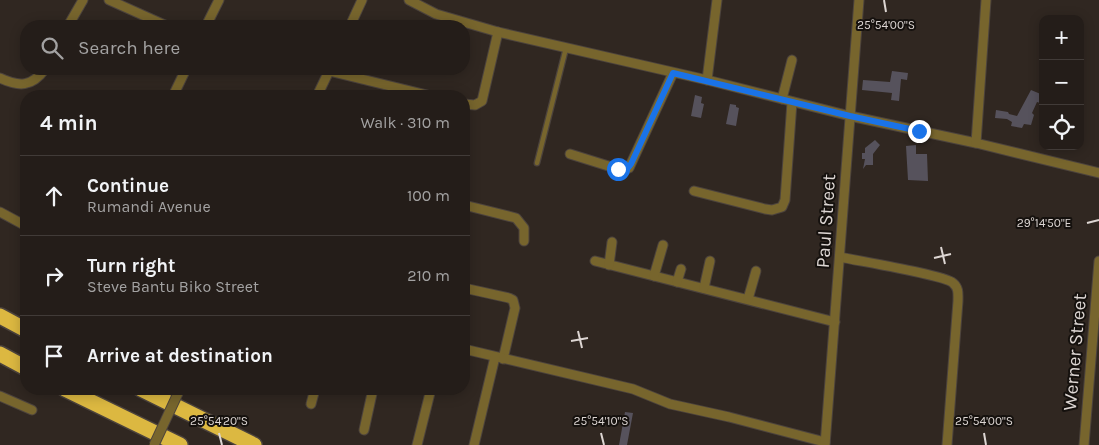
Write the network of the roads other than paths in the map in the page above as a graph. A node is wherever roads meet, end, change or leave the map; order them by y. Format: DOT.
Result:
graph roads {
  1 [pos="83,0"];
  2 [pos="109,0"];
  3 [pos="219,0"];
  4 [pos="362,0"];
  5 [pos="409,0"];
  6 [pos="717,0"];
  7 [pos="859,0"];
  8 [pos="986,0"];
  9 [pos="71,20"];
  10 [pos="154,20"];
  11 [pos="209,20"];
  12 [pos="353,20"];
  13 [pos="457,20"];
  14 [pos="470,24"];
  15 [pos="498,32"];
  16 [pos="566,48"];
  17 [pos="792,60"];
  18 [pos="673,73"];
  19 [pos="40,75"];
  20 [pos="183,75"];
  21 [pos="328,75"];
  22 [pos="349,75"];
  23 [pos="0,78"];
  24 [pos="706,80"];
  25 [pos="176,90"];
  26 [pos="320,90"];
  27 [pos="408,90"];
  28 [pos="782,99"];
  29 [pos="792,102"];
  30 [pos="470,105"];
  31 [pos="850,116"];
  32 [pos="976,143"];
  33 [pos="570,154"];
  34 [pos="537,163"];
  35 [pos="1099,173"];
  36 [pos="694,191"];
  37 [pos="470,206"];
  38 [pos="0,212"];
  39 [pos="20,223"];
  40 [pos="524,242"];
  41 [pos="612,242"];
  42 [pos="663,245"];
  43 [pos="840,257"];
  44 [pos="710,260"];
  45 [pos="1099,261"];
  46 [pos="595,262"];
  47 [pos="609,265"];
  48 [pos="681,269"];
  49 [pos="756,271"];
  50 [pos="654,276"];
  51 [pos="677,282"];
  52 [pos="704,288"];
  53 [pos="470,289"];
  54 [pos="748,299"];
  55 [pos="1097,314"];
  56 [pos="0,316"];
  57 [pos="835,322"];
  58 [pos="20,327"];
  59 [pos="470,351"];
  60 [pos="0,354"];
  61 [pos="499,358"];
  62 [pos="20,365"];
  63 [pos="78,395"];
  64 [pos="153,395"];
  65 [pos="177,395"];
  66 [pos="313,395"];
  67 [pos="372,395"];
  68 [pos="430,395"];
  69 [pos="0,396"];
  70 [pos="311,404"];
  71 [pos="32,410"];
  72 [pos="364,430"];
  73 [pos="825,443"];
  74 [pos="154,445"];
  75 [pos="180,445"];
  76 [pos="254,445"];
  77 [pos="417,445"];
  78 [pos="474,445"];
  79 [pos="947,445"];
  80 [pos="1084,445"];
  1 -- 9 [label="street"];
  2 -- 10 [label="street"];
  3 -- 11 [label="street"];
  4 -- 12 [label="street"];
  5 -- 13 [label="street"];
  6 -- 24 [label="street"];
  7 -- 31 [label="street, Paul Street"];
  8 -- 32 [label="street"];
  14 -- 15 [label="street"];
  15 -- 16 [label="street"];
  15 -- 30 [label="street"];
  16 -- 18 [label="street"];
  16 -- 34 [label="lane"];
  17 -- 28 [label="street"];
  18 -- 24 [label="street"];
  18 -- 33 [label="street"];
  19 -- 23 [label="street"];
  20 -- 25 [label="street"];
  21 -- 26 [label="street"];
  22 -- 27 [label="street"];
  24 -- 28 [label="street"];
  28 -- 29 [label="street"];
  29 -- 31 [label="street"];
  29 -- 36 [label="street"];
  31 -- 32 [label="street"];
  31 -- 43 [label="street, Paul Street"];
  32 -- 35 [label="street"];
  37 -- 40 [label="street"];
  38 -- 39 [label="street"];
  41 -- 47 [label="street"];
  42 -- 50 [label="street"];
  43 -- 57 [label="street, Paul Street"];
  43 -- 79 [label="street"];
  44 -- 52 [label="street"];
  45 -- 55 [label="street, Werner Street"];
  46 -- 47 [label="street"];
  47 -- 50 [label="street"];
  48 -- 51 [label="street"];
  49 -- 54 [label="street"];
  50 -- 51 [label="street"];
  51 -- 52 [label="street"];
  52 -- 54 [label="street"];
  53 -- 61 [label="street"];
  54 -- 57 [label="street"];
  55 -- 80 [label="street, Werner Street"];
  56 -- 58 [label="highway"];
  57 -- 73 [label="street, Paul Street"];
  59 -- 61 [label="street"];
  60 -- 62 [label="highway"];
  61 -- 73 [label="street"];
  61 -- 78 [label="street"];
  63 -- 75 [label="highway"];
  64 -- 76 [label="highway"];
  65 -- 74 [label="street, bridge"];
  66 -- 70 [label="street"];
  67 -- 72 [label="street"];
  68 -- 77 [label="street"];
  69 -- 71 [label="street"];
}
